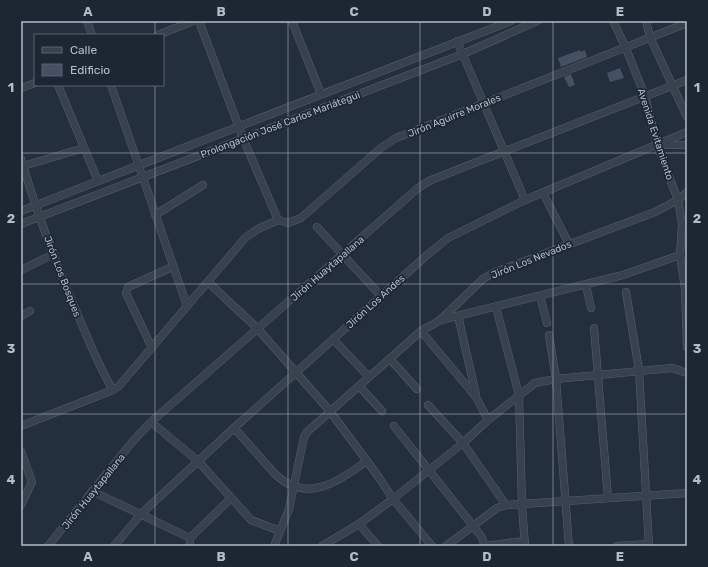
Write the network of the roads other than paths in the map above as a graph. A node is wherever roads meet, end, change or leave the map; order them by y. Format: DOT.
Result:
graph roads {
  1 [pos="87,21"];
  2 [pos="193,21"];
  3 [pos="200,21"];
  4 [pos="292,21"];
  5 [pos="511,21"];
  6 [pos="537,21"];
  7 [pos="613,21"];
  8 [pos="646,21"];
  9 [pos="687,23"];
  10 [pos="92,34"];
  11 [pos="160,34"];
  12 [pos="650,37"];
  13 [pos="457,42"];
  14 [pos="625,46"];
  15 [pos="462,54"];
  16 [pos="687,80"];
  17 [pos="34,83"];
  18 [pos="58,86"];
  19 [pos="111,86"];
  20 [pos="671,86"];
  21 [pos="21,88"];
  22 [pos="321,94"];
  23 [pos="645,96"];
  24 [pos="484,103"];
  25 [pos="687,117"];
  26 [pos="239,126"];
  27 [pos="687,132"];
  28 [pos="243,138"];
  29 [pos="657,145"];
  30 [pos="687,146"];
  31 [pos="84,148"];
  32 [pos="503,152"];
  33 [pos="22,163"];
  34 [pos="138,165"];
  35 [pos="142,176"];
  36 [pos="98,181"];
  37 [pos="203,185"];
  38 [pos="543,192"];
  39 [pos="687,192"];
  40 [pos="525,200"];
  41 [pos="678,200"];
  42 [pos="35,206"];
  43 [pos="21,211"];
  44 [pos="155,215"];
  45 [pos="40,216"];
  46 [pos="278,220"];
  47 [pos="21,224"];
  48 [pos="317,227"];
  49 [pos="569,244"];
  50 [pos="54,254"];
  51 [pos="342,254"];
  52 [pos="680,255"];
  53 [pos="172,267"];
  54 [pos="21,270"];
  55 [pos="685,277"];
  56 [pos="208,282"];
  57 [pos="586,285"];
  58 [pos="686,291"];
  59 [pos="626,292"];
  60 [pos="381,296"];
  61 [pos="540,296"];
  62 [pos="187,306"];
  63 [pos="496,307"];
  64 [pos="591,308"];
  65 [pos="30,311"];
  66 [pos="21,316"];
  67 [pos="459,320"];
  68 [pos="439,321"];
  69 [pos="547,323"];
  70 [pos="257,328"];
  71 [pos="594,328"];
  72 [pos="421,331"];
  73 [pos="549,335"];
  74 [pos="333,338"];
  75 [pos="687,347"];
  76 [pos="152,348"];
  77 [pos="390,360"];
  78 [pos="639,370"];
  79 [pos="295,372"];
  80 [pos="687,373"];
  81 [pos="599,375"];
  82 [pos="369,377"];
  83 [pos="556,379"];
  84 [pos="359,386"];
  85 [pos="417,389"];
  86 [pos="113,390"];
  87 [pos="519,394"];
  88 [pos="476,397"];
  89 [pos="428,404"];
  90 [pos="329,410"];
  91 [pos="382,411"];
  92 [pos="488,420"];
  93 [pos="151,422"];
  94 [pos="21,426"];
  95 [pos="394,426"];
  96 [pos="234,428"];
  97 [pos="463,443"];
  98 [pos="21,451"];
  99 [pos="198,461"];
  100 [pos="367,461"];
  101 [pos="429,470"];
  102 [pos="294,486"];
  103 [pos="92,492"];
  104 [pos="687,493"];
  105 [pos="646,496"];
  106 [pos="231,498"];
  107 [pos="608,498"];
  108 [pos="393,499"];
  109 [pos="566,502"];
  110 [pos="21,505"];
  111 [pos="506,505"];
  112 [pos="522,505"];
  113 [pos="142,514"];
  114 [pos="359,524"];
  115 [pos="473,526"];
  116 [pos="280,531"];
  117 [pos="190,541"];
  118 [pos="525,544"];
  119 [pos="649,545"];
  120 [pos="48,546"];
  121 [pos="114,546"];
  122 [pos="274,546"];
  123 [pos="323,546"];
  124 [pos="378,546"];
  125 [pos="432,546"];
  126 [pos="446,546"];
  127 [pos="485,546"];
  128 [pos="569,546"];
  129 [pos="617,546"];
  1 -- 10 [label="street"];
  2 -- 11 [label="street"];
  3 -- 26 [label="street"];
  4 -- 22 [label="street"];
  5 -- 13 [label="street, Prolongación José Carlos Mariátegui"];
  6 -- 15 [label="street, Prolongación José Carlos Mariátegui"];
  7 -- 14 [label="street, Avenida Evitamiento"];
  8 -- 12 [label="street"];
  9 -- 12 [label="street, Jirón Aguirre Morales"];
  12 -- 14 [label="street, Jirón Aguirre Morales"];
  12 -- 20 [label="street"];
  13 -- 15 [label="street"];
  13 -- 22 [label="street, Prolongación José Carlos Mariátegui"];
  14 -- 23 [label="street, Avenida Evitamiento"];
  14 -- 24 [label="street, Jirón Aguirre Morales"];
  15 -- 24 [label="street"];
  15 -- 28 [label="street, Prolongación José Carlos Mariátegui"];
  16 -- 20 [label="street, Jirón Huaytapallana"];
  17 -- 21 [label="street"];
  18 -- 31 [label="street"];
  19 -- 34 [label="street"];
  20 -- 23 [label="street, Jirón Huaytapallana"];
  20 -- 25 [label="street"];
  22 -- 26 [label="street, Prolongación José Carlos Mariátegui"];
  23 -- 29 [label="street, Avenida Evitamiento"];
  23 -- 32 [label="street, Jirón Huaytapallana"];
  24 -- 32 [label="street"];
  24 -- 46 [label="street, Jirón Aguirre Morales"];
  26 -- 28 [label="street"];
  26 -- 34 [label="street, Prolongación José Carlos Mariátegui"];
  27 -- 29 [label="street, Jirón Los Andes"];
  28 -- 35 [label="street, Prolongación José Carlos Mariátegui"];
  28 -- 46 [label="street"];
  29 -- 30 [label="street"];
  29 -- 38 [label="street, Jirón Los Andes"];
  29 -- 41 [label="street, Avenida Evitamiento"];
  31 -- 33 [label="street"];
  31 -- 36 [label="street"];
  32 -- 40 [label="street"];
  32 -- 51 [label="street, Jirón Huaytapallana"];
  33 -- 42 [label="street, Jirón Los Bosques"];
  34 -- 35 [label="street"];
  34 -- 36 [label="street, Prolongación José Carlos Mariátegui"];
  35 -- 44 [label="street"];
  35 -- 45 [label="street, Prolongación José Carlos Mariátegui"];
  36 -- 42 [label="street, Prolongación José Carlos Mariátegui"];
  37 -- 44 [label="street"];
  38 -- 40 [label="street, Jirón Los Andes"];
  38 -- 49 [label="street"];
  39 -- 41 [label="street, Jirón Los Nevados"];
  40 -- 60 [label="street, Jirón Los Andes"];
  41 -- 49 [label="street, Jirón Los Nevados"];
  41 -- 52 [label="street, Avenida Evitamiento"];
  42 -- 43 [label="street, Prolongación José Carlos Mariátegui"];
  42 -- 45 [label="street, Jirón Los Bosques"];
  44 -- 53 [label="street"];
  45 -- 47 [label="street, Prolongación José Carlos Mariátegui"];
  45 -- 50 [label="street, Jirón Los Bosques"];
  46 -- 56 [label="street"];
  48 -- 51 [label="street"];
  49 -- 68 [label="street, Jirón Los Nevados"];
  50 -- 54 [label="street"];
  50 -- 86 [label="street, Jirón Los Bosques"];
  51 -- 60 [label="street"];
  51 -- 70 [label="street, Jirón Huaytapallana"];
  52 -- 55 [label="street, Avenida Evitamiento"];
  52 -- 57 [label="street"];
  53 -- 62 [label="street"];
  53 -- 76 [label="street"];
  55 -- 58 [label="street, Avenida Evitamiento"];
  56 -- 62 [label="street"];
  56 -- 70 [label="street"];
  57 -- 61 [label="street"];
  57 -- 64 [label="street"];
  58 -- 75 [label="street, Avenida Evitamiento"];
  59 -- 78 [label="street"];
  60 -- 74 [label="street, Jirón Los Andes"];
  61 -- 63 [label="street"];
  61 -- 69 [label="street"];
  62 -- 76 [label="street"];
  63 -- 68 [label="street"];
  63 -- 87 [label="street"];
  65 -- 66 [label="street"];
  67 -- 88 [label="street"];
  68 -- 72 [label="street, Jirón Los Nevados"];
  70 -- 79 [label="street"];
  70 -- 93 [label="street, Jirón Huaytapallana"];
  71 -- 81 [label="street"];
  72 -- 77 [label="street, Jirón Los Nevados"];
  72 -- 88 [label="street"];
  73 -- 83 [label="street"];
  74 -- 79 [label="street, Jirón Los Andes"];
  74 -- 82 [label="street"];
  76 -- 86 [label="street"];
  77 -- 82 [label="street, Jirón Los Nevados"];
  77 -- 85 [label="street"];
  78 -- 80 [label="street"];
  78 -- 81 [label="street"];
  78 -- 105 [label="street"];
  79 -- 90 [label="street"];
  79 -- 96 [label="street, Jirón Los Andes"];
  81 -- 83 [label="street"];
  81 -- 107 [label="street"];
  82 -- 84 [label="street, Jirón Los Nevados"];
  83 -- 87 [label="street"];
  83 -- 109 [label="street"];
  84 -- 90 [label="street, Jirón Los Nevados"];
  84 -- 91 [label="street"];
  86 -- 94 [label="street"];
  87 -- 92 [label="street"];
  87 -- 112 [label="street"];
  88 -- 92 [label="street"];
  89 -- 97 [label="street"];
  90 -- 100 [label="street"];
  90 -- 102 [label="street, Jirón Los Nevados"];
  92 -- 97 [label="street"];
  93 -- 99 [label="street"];
  93 -- 103 [label="street, Jirón Huaytapallana"];
  95 -- 101 [label="street"];
  96 -- 99 [label="street, Jirón Los Andes"];
  96 -- 102 [label="street"];
  97 -- 101 [label="street"];
  97 -- 111 [label="street"];
  98 -- 110 [label="street"];
  99 -- 106 [label="street"];
  99 -- 113 [label="street, Jirón Los Andes"];
  100 -- 102 [label="street"];
  100 -- 108 [label="street"];
  101 -- 108 [label="street"];
  101 -- 115 [label="street"];
  102 -- 116 [label="street, Jirón Los Nevados"];
  103 -- 113 [label="street"];
  103 -- 120 [label="street, Jirón Huaytapallana"];
  104 -- 105 [label="street"];
  105 -- 107 [label="street"];
  105 -- 119 [label="street"];
  106 -- 116 [label="street"];
  106 -- 117 [label="street"];
  107 -- 109 [label="street"];
  108 -- 114 [label="street"];
  108 -- 125 [label="street"];
  109 -- 112 [label="street"];
  109 -- 128 [label="street"];
  111 -- 112 [label="street"];
  111 -- 115 [label="street"];
  112 -- 118 [label="street"];
  113 -- 117 [label="street"];
  113 -- 121 [label="street, Jirón Los Andes"];
  114 -- 123 [label="street"];
  114 -- 124 [label="street"];
  115 -- 126 [label="street"];
  115 -- 127 [label="street"];
  116 -- 122 [label="street, Jirón Los Nevados"];
  118 -- 127 [label="street"];
  119 -- 129 [label="street"];
}
